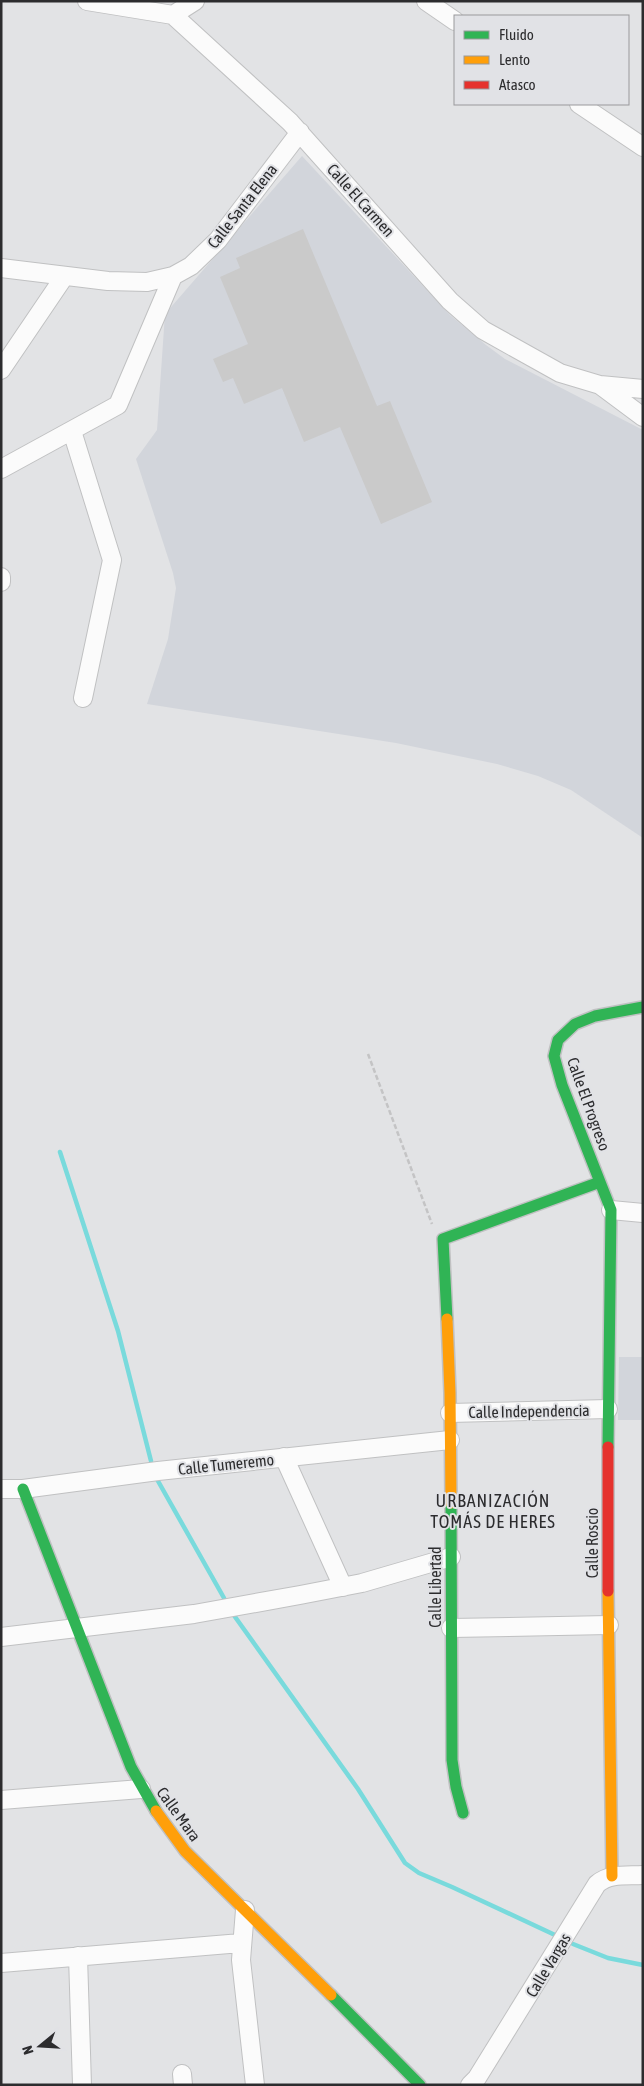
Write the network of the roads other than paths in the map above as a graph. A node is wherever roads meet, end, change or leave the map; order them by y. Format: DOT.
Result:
graph roads {
  1 [pos="87,1"];
  2 [pos="195,1"];
  3 [pos="426,1"];
  4 [pos="173,15"];
  5 [pos="454,20"];
  6 [pos="580,105"];
  7 [pos="300,132"];
  8 [pos="643,147"];
  9 [pos="1,268"];
  10 [pos="173,276"];
  11 [pos="64,277"];
  12 [pos="1,370"];
  13 [pos="600,385"];
  14 [pos="643,389"];
  15 [pos="643,417"];
  16 [pos="72,431"];
  17 [pos="1,469"];
  18 [pos="83,698"];
  19 [pos="643,1007"];
  20 [pos="600,1182"];
  21 [pos="611,1210"];
  22 [pos="643,1213"];
  23 [pos="608,1409"];
  24 [pos="450,1413"];
  25 [pos="450,1440"];
  26 [pos="284,1457"];
  27 [pos="1,1489"];
  28 [pos="23,1489"];
  29 [pos="451,1557"];
  30 [pos="343,1587"];
  31 [pos="609,1625"];
  32 [pos="451,1628"];
  33 [pos="77,1629"];
  34 [pos="1,1637"];
  35 [pos="142,1789"];
  36 [pos="1,1800"];
  37 [pos="463,1813"];
  38 [pos="643,1875"];
  39 [pos="612,1876"];
  40 [pos="245,1910"];
  41 [pos="241,1943"];
  42 [pos="78,1956"];
  43 [pos="1,1963"];
  44 [pos="82,2085"];
  45 [pos="255,2085"];
  46 [pos="420,2085"];
  47 [pos="470,2085"];
  1 -- 4 [label="street"];
  2 -- 4 [label="street"];
  3 -- 5 [label="street"];
  4 -- 7 [label="street, Calle El Carmen"];
  6 -- 8 [label="street"];
  7 -- 10 [label="street, Calle Santa Elena"];
  7 -- 13 [label="street, Calle El Carmen"];
  9 -- 11 [label="street, Calle Santa Elena"];
  10 -- 11 [label="street, Calle Santa Elena"];
  10 -- 16 [label="street"];
  11 -- 12 [label="street"];
  13 -- 14 [label="street, Calle El Carmen"];
  13 -- 15 [label="street"];
  16 -- 17 [label="street"];
  16 -- 18 [label="street"];
  19 -- 20 [label="street, Calle El Progreso"];
  20 -- 21 [label="street, Calle El Progreso"];
  20 -- 24 [label="street, Calle Libertad"];
  21 -- 22 [label="street"];
  21 -- 23 [label="street, Calle Roscio"];
  23 -- 24 [label="street, Calle Independencia"];
  23 -- 31 [label="street, Calle Roscio"];
  24 -- 25 [label="street, Calle Libertad"];
  25 -- 26 [label="street, Calle Tumeremo"];
  25 -- 29 [label="street, Calle Libertad"];
  26 -- 28 [label="street, Calle Tumeremo"];
  26 -- 30 [label="street"];
  27 -- 28 [label="street, Calle Tumeremo"];
  28 -- 33 [label="street, Calle Mara"];
  29 -- 30 [label="street"];
  29 -- 32 [label="street, Calle Libertad"];
  30 -- 33 [label="street"];
  31 -- 32 [label="street"];
  31 -- 39 [label="street, Calle Roscio"];
  32 -- 37 [label="street, Calle Libertad"];
  33 -- 34 [label="street"];
  33 -- 35 [label="street, Calle Mara"];
  35 -- 36 [label="street"];
  35 -- 40 [label="street, Calle Mara"];
  38 -- 39 [label="street"];
  39 -- 47 [label="street, Calle Vargas"];
  40 -- 41 [label="street"];
  40 -- 46 [label="street, Calle Mara"];
  41 -- 42 [label="street"];
  41 -- 45 [label="street"];
  42 -- 43 [label="street"];
  42 -- 44 [label="street"];
}
